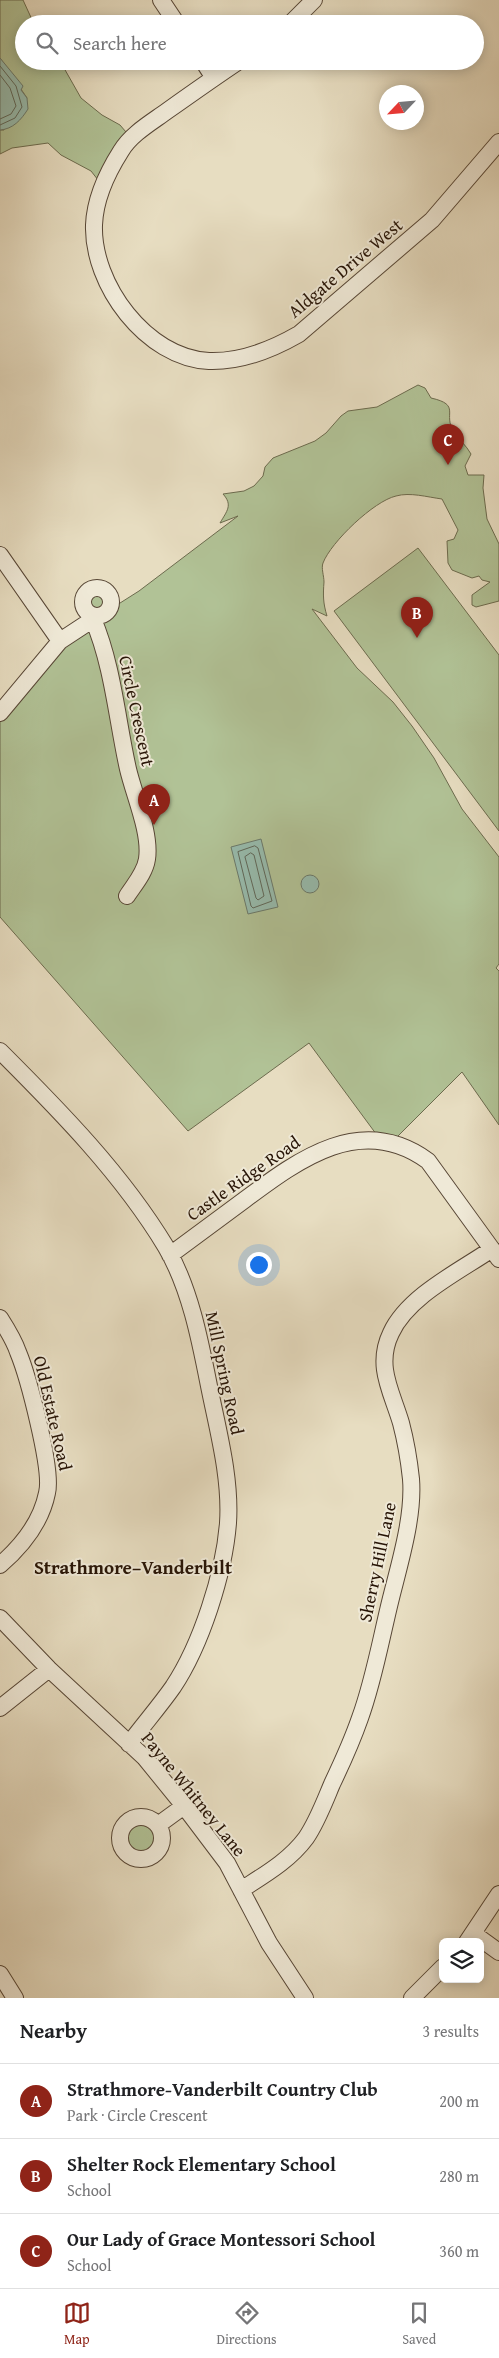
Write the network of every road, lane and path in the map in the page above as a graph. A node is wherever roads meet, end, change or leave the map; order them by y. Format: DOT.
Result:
graph roads {
  1 [pos="161,0"];
  2 [pos="314,0"];
  3 [pos="171,15"];
  4 [pos="299,15"];
  5 [pos="209,70"];
  6 [pos="226,70"];
  7 [pos="214,78"];
  8 [pos="499,142"];
  9 [pos="0,555"];
  10 [pos="60,642"];
  11 [pos="0,713"];
  12 [pos="127,896"];
  13 [pos="0,1051"];
  14 [pos="496,1254"];
  15 [pos="170,1255"];
  16 [pos="0,1318"];
  17 [pos="0,1566"];
  18 [pos="0,1618"];
  19 [pos="49,1669"];
  20 [pos="0,1708"];
  21 [pos="129,1744"];
  22 [pos="184,1806"];
  23 [pos="158,1825"];
  24 [pos="241,1890"];
  25 [pos="499,1894"];
  26 [pos="470,1938"];
  27 [pos="484,1945"];
  28 [pos="499,1952"];
  29 [pos="439,1971"];
  30 [pos="0,1974"];
  31 [pos="15,1998"];
  32 [pos="305,1998"];
  33 [pos="412,1998"];
  1 -- 3 [label="street"];
  2 -- 4 [label="street"];
  5 -- 7 [label="street"];
  6 -- 7 [label="street, Aldgate Drive West"];
  7 -- 8 [label="street, Aldgate Drive West"];
  9 -- 10 [label="street"];
  10 -- 11 [label="street, Circle Crescent"];
  10 -- 12 [label="street, Circle Crescent"];
  13 -- 15 [label="street, Mill Spring Road"];
  14 -- 15 [label="street, Castle Ridge Road"];
  14 -- 24 [label="street, Sherry Hill Lane"];
  15 -- 21 [label="street, Mill Spring Road"];
  16 -- 17 [label="street, Old Estate Road"];
  18 -- 19 [label="street, Payne Whitney Lane"];
  19 -- 20 [label="street"];
  19 -- 21 [label="street, Payne Whitney Lane"];
  21 -- 22 [label="street, Payne Whitney Lane"];
  22 -- 23 [label="street"];
  22 -- 24 [label="street, Payne Whitney Lane"];
  24 -- 32 [label="street, Payne Whitney Lane"];
  25 -- 26 [label="street"];
  27 -- 28 [label="street"];
  29 -- 33 [label="street"];
  30 -- 31 [label="street"];
}
